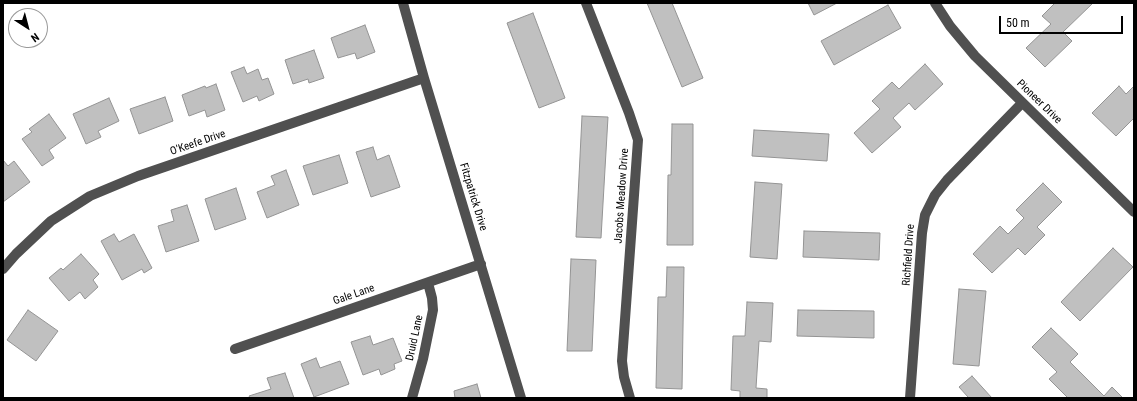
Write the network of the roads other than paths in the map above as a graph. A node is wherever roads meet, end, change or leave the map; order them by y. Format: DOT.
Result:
graph roads {
  1 [pos="402,3"];
  2 [pos="586,3"];
  3 [pos="935,3"];
  4 [pos="424,78"];
  5 [pos="1022,103"];
  6 [pos="1134,212"];
  7 [pos="481,264"];
  8 [pos="3,269"];
  9 [pos="428,283"];
  10 [pos="236,349"];
  11 [pos="412,398"];
  12 [pos="521,398"];
  13 [pos="630,398"];
  14 [pos="910,398"];
  1 -- 4 [label="street, Fitzpatrick Drive"];
  2 -- 13 [label="street, Jacobs Meadow Drive"];
  3 -- 5 [label="street, Pioneer Drive"];
  4 -- 7 [label="street, Fitzpatrick Drive"];
  4 -- 8 [label="street, O'Keefe Drive"];
  5 -- 6 [label="street, Pioneer Drive"];
  5 -- 14 [label="street, Richfield Drive"];
  7 -- 9 [label="street, Gale Lane"];
  7 -- 12 [label="street, Fitzpatrick Drive"];
  9 -- 10 [label="street, Gale Lane"];
  9 -- 11 [label="street, Druid Lane"];
}
